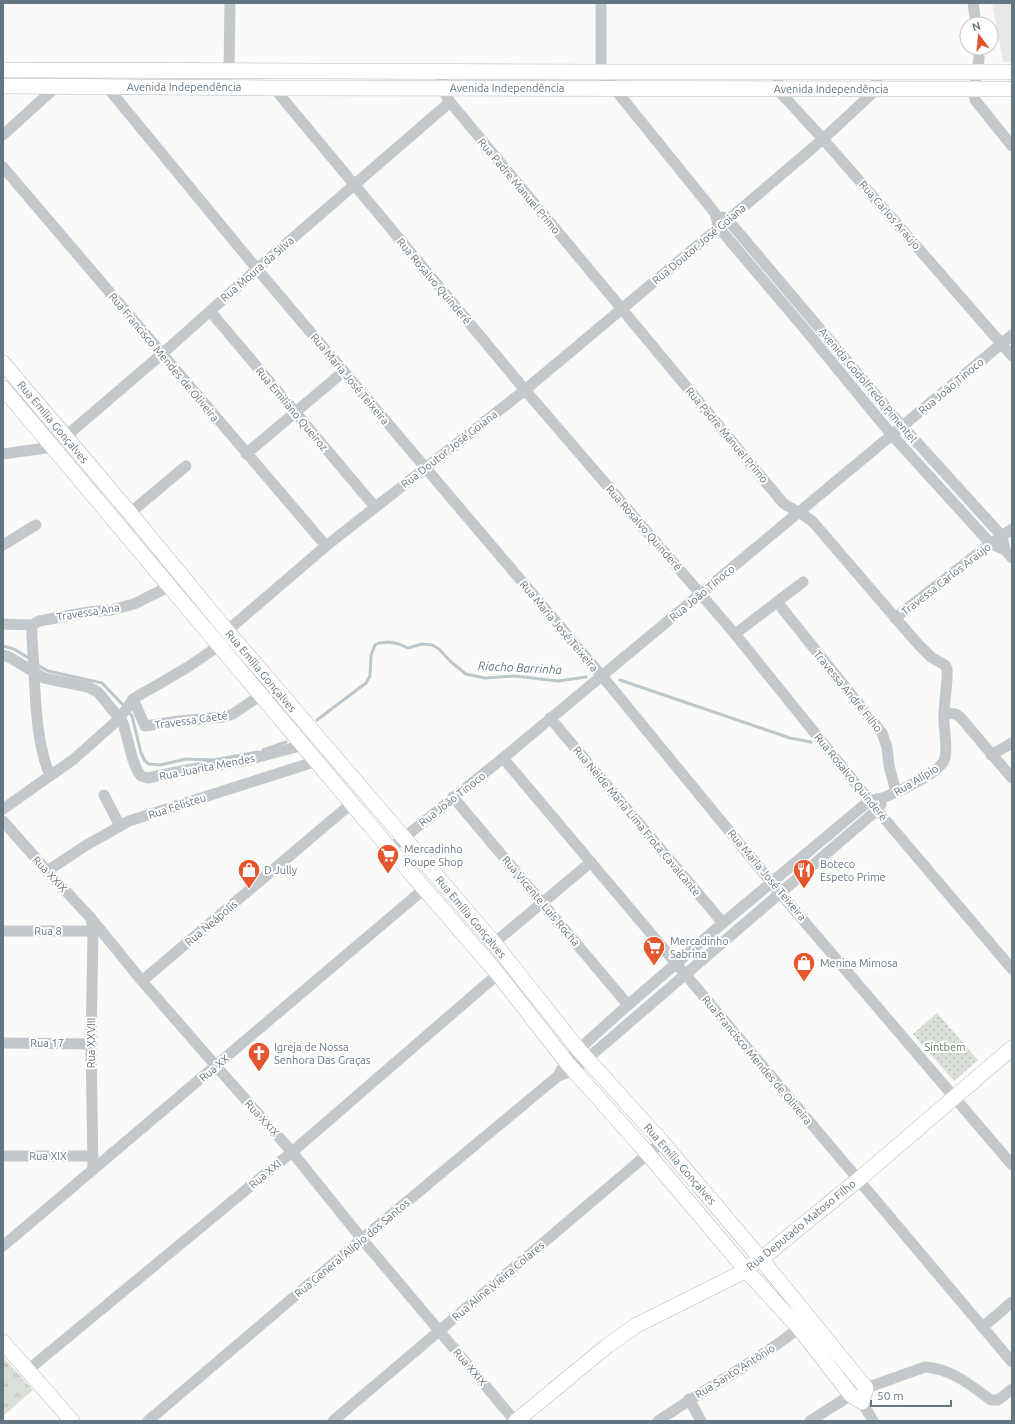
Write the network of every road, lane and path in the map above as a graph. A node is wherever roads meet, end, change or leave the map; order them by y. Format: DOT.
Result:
graph roads {
  1 [pos="230,3"];
  2 [pos="602,3"];
  3 [pos="974,3"];
  4 [pos="975,16"];
  5 [pos="979,56"];
  6 [pos="3,70"];
  7 [pos="229,70"];
  8 [pos="441,72"];
  9 [pos="601,72"];
  10 [pos="778,72"];
  11 [pos="876,72"];
  12 [pos="977,72"];
  13 [pos="1012,72"];
  14 [pos="3,86"];
  15 [pos="56,87"];
  16 [pos="107,87"];
  17 [pos="274,88"];
  18 [pos="442,88"];
  19 [pos="614,89"];
  20 [pos="877,89"];
  21 [pos="974,89"];
  22 [pos="1012,89"];
  23 [pos="778,90"];
  24 [pos="450,102"];
  25 [pos="3,135"];
  26 [pos="823,139"];
  27 [pos="1012,146"];
  28 [pos="3,167"];
  29 [pos="354,185"];
  30 [pos="715,213"];
  31 [pos="728,220"];
  32 [pos="719,228"];
  33 [pos="257,269"];
  34 [pos="622,309"];
  35 [pos="210,311"];
  36 [pos="812,319"];
  37 [pos="803,326"];
  38 [pos="1012,334"];
  39 [pos="1002,343"];
  40 [pos="162,354"];
  41 [pos="1012,356"];
  42 [pos="3,363"];
  43 [pos="343,372"];
  44 [pos="525,390"];
  45 [pos="5,392"];
  46 [pos="296,412"];
  47 [pos="902,426"];
  48 [pos="891,434"];
  49 [pos="65,437"];
  50 [pos="53,447"];
  51 [pos="3,454"];
  52 [pos="246,454"];
  53 [pos="186,466"];
  54 [pos="424,468"];
  55 [pos="111,491"];
  56 [pos="98,501"];
  57 [pos="375,507"];
  58 [pos="130,513"];
  59 [pos="798,513"];
  60 [pos="36,525"];
  61 [pos="1012,529"];
  62 [pos="997,540"];
  63 [pos="3,545"];
  64 [pos="326,546"];
  65 [pos="1008,554"];
  66 [pos="803,582"];
  67 [pos="170,586"];
  68 [pos="700,594"];
  69 [pos="777,602"];
  70 [pos="895,618"];
  71 [pos="3,624"];
  72 [pos="32,625"];
  73 [pos="227,631"];
  74 [pos="734,634"];
  75 [pos="220,645"];
  76 [pos="3,655"];
  77 [pos="34,672"];
  78 [pos="602,676"];
  79 [pos="261,695"];
  80 [pos="132,699"];
  81 [pos="944,713"];
  82 [pos="120,718"];
  83 [pos="550,718"];
  84 [pos="1012,743"];
  85 [pos="304,746"];
  86 [pos="991,755"];
  87 [pos="503,758"];
  88 [pos="317,761"];
  89 [pos="50,776"];
  90 [pos="1012,778"];
  91 [pos="896,792"];
  92 [pos="104,795"];
  93 [pos="453,797"];
  94 [pos="886,797"];
  95 [pos="869,801"];
  96 [pos="352,803"];
  97 [pos="3,808"];
  98 [pos="877,810"];
  99 [pos="120,826"];
  100 [pos="5,827"];
  101 [pos="403,837"];
  102 [pos="390,849"];
  103 [pos="591,862"];
  104 [pos="47,871"];
  105 [pos="772,882"];
  106 [pos="424,889"];
  107 [pos="780,892"];
  108 [pos="542,903"];
  109 [pos="90,917"];
  110 [pos="723,923"];
  111 [pos="482,929"];
  112 [pos="3,931"];
  113 [pos="93,931"];
  114 [pos="470,940"];
  115 [pos="494,943"];
  116 [pos="676,964"];
  117 [pos="1012,969"];
  118 [pos="498,974"];
  119 [pos="685,975"];
  120 [pos="142,981"];
  121 [pos="628,1005"];
  122 [pos="3,1043"];
  123 [pos="91,1044"];
  124 [pos="1012,1048"];
  125 [pos="583,1054"];
  126 [pos="216,1066"];
  127 [pos="570,1066"];
  128 [pos="955,1097"];
  129 [pos="662,1142"];
  130 [pos="292,1152"];
  131 [pos="648,1154"];
  132 [pos="3,1156"];
  133 [pos="94,1156"];
  134 [pos="1012,1165"];
  135 [pos="93,1170"];
  136 [pos="858,1180"];
  137 [pos="705,1192"];
  138 [pos="691,1204"];
  139 [pos="362,1239"];
  140 [pos="3,1246"];
  141 [pos="761,1259"];
  142 [pos="746,1270"];
  143 [pos="1012,1302"];
  144 [pos="805,1324"];
  145 [pos="983,1327"];
  146 [pos="439,1331"];
  147 [pos="3,1342"];
  148 [pos="1012,1362"];
  149 [pos="28,1370"];
  150 [pos="1012,1388"];
  151 [pos="860,1395"];
  152 [pos="690,1399"];
  153 [pos="871,1420"];
  154 [pos="72,1421"];
  155 [pos="148,1421"];
  156 [pos="333,1421"];
  157 [pos="516,1421"];
  158 [pos="658,1421"];
  159 [pos="701,1421"];
  160 [pos="810,1421"];
  1 -- 7 [label="street"];
  2 -- 9 [label="street"];
  3 -- 4 [label="street"];
  5 -- 12 [label="street"];
  6 -- 7 [label="street, Avenida Independência"];
  7 -- 8 [label="street, Avenida Independência"];
  8 -- 9 [label="street, Avenida Independência"];
  8 -- 18 [label="street, Rua Padre Manuel Primo"];
  9 -- 10 [label="street, Avenida Independência"];
  9 -- 19 [label="street"];
  10 -- 11 [label="street, Avenida Independência"];
  10 -- 23 [label="street"];
  11 -- 12 [label="street, Avenida Independência"];
  11 -- 20 [label="street"];
  12 -- 13 [label="street, Avenida Independência"];
  12 -- 21 [label="street"];
  14 -- 15 [label="street, Avenida Independência"];
  15 -- 16 [label="street, Avenida Independência"];
  15 -- 25 [label="street"];
  16 -- 17 [label="street, Avenida Independência"];
  16 -- 33 [label="street, Rua Maria José Teixeira"];
  17 -- 18 [label="street, Avenida Independência"];
  17 -- 29 [label="street, Rua Rosalvo Quinderé"];
  18 -- 19 [label="street, Avenida Independência"];
  18 -- 24 [label="street, Rua Padre Manuel Primo"];
  19 -- 23 [label="street, Avenida Independência"];
  19 -- 30 [label="street"];
  20 -- 21 [label="street, Avenida Independência"];
  20 -- 23 [label="street, Avenida Independência"];
  20 -- 26 [label="street, Rua Doutor José Goiana"];
  21 -- 22 [label="street, Avenida Independência"];
  21 -- 27 [label="street"];
  23 -- 26 [label="street, Rua Carlos Araújo"];
  24 -- 29 [label="street, Rua Moura da Silva"];
  24 -- 34 [label="street, Rua Padre Manuel Primo"];
  26 -- 31 [label="street, Rua Doutor José Goiana"];
  26 -- 39 [label="street, Rua Carlos Araújo"];
  28 -- 40 [label="street, Rua Francisco Mendes de Oliveira"];
  29 -- 33 [label="street, Rua Moura da Silva"];
  29 -- 44 [label="street, Rua Rosalvo Quinderé"];
  30 -- 31 [label="street"];
  30 -- 32 [label="street"];
  31 -- 32 [label="street, Rua Doutor José Goiana"];
  31 -- 36 [label="street, Avenida Godolfredo Pimentel"];
  32 -- 34 [label="street, Rua Doutor José Goiana"];
  32 -- 37 [label="street, Avenida Godolfredo Pimentel"];
  33 -- 35 [label="street, Rua Moura da Silva"];
  33 -- 43 [label="street, Rua Maria José Teixeira"];
  34 -- 44 [label="street, Rua Doutor José Goiana"];
  34 -- 59 [label="street, Rua Padre Manuel Primo"];
  35 -- 40 [label="street, Rua Moura da Silva"];
  35 -- 46 [label="street, Rua Emiliano Queiroz"];
  36 -- 37 [label="street"];
  36 -- 47 [label="street, Avenida Godolfredo Pimentel"];
  37 -- 48 [label="street, Avenida Godolfredo Pimentel"];
  38 -- 39 [label="street, Rua João Tinoco"];
  39 -- 41 [label="street, Rua Carlos Araújo"];
  39 -- 47 [label="street, Rua João Tinoco"];
  40 -- 49 [label="street, Rua Moura da Silva"];
  40 -- 52 [label="street, Rua Francisco Mendes de Oliveira"];
  42 -- 49 [label="street, Rua Emília Gonçalves"];
  43 -- 46 [label="street"];
  43 -- 54 [label="street, Rua Maria José Teixeira"];
  44 -- 54 [label="street, Rua Doutor José Goiana"];
  44 -- 68 [label="street, Rua Rosalvo Quinderé"];
  45 -- 50 [label="street, Rua Emília Gonçalves"];
  46 -- 52 [label="street"];
  46 -- 57 [label="street, Rua Emiliano Queiroz"];
  47 -- 48 [label="street, Rua João Tinoco"];
  47 -- 62 [label="street, Avenida Godolfredo Pimentel"];
  48 -- 59 [label="street, Rua João Tinoco"];
  48 -- 62 [label="street, Avenida Godolfredo Pimentel"];
  49 -- 55 [label="street, Rua Emília Gonçalves"];
  50 -- 51 [label="street"];
  50 -- 56 [label="street, Rua Emília Gonçalves"];
  52 -- 64 [label="street, Rua Francisco Mendes de Oliveira"];
  53 -- 58 [label="street"];
  54 -- 57 [label="street, Rua Doutor José Goiana"];
  54 -- 78 [label="street, Rua Maria José Teixeira"];
  55 -- 56 [label="street"];
  55 -- 58 [label="street, Rua Emília Gonçalves"];
  56 -- 67 [label="street, Rua Emília Gonçalves"];
  57 -- 64 [label="street, Rua Doutor José Goiana"];
  58 -- 73 [label="street, Rua Emília Gonçalves"];
  59 -- 68 [label="street, Rua João Tinoco"];
  59 -- 70 [label="street, Rua Padre Manuel Primo"];
  60 -- 63 [label="street"];
  61 -- 62 [label="street"];
  62 -- 65 [label="street"];
  62 -- 70 [label="street, Travessa Carlos Araújo"];
  64 -- 73 [label="street, Rua Doutor José Goiana"];
  66 -- 69 [label="street"];
  67 -- 72 [label="street, Travessa Ana"];
  67 -- 75 [label="street, Rua Emília Gonçalves"];
  68 -- 74 [label="street, Rua Rosalvo Quinderé"];
  68 -- 78 [label="street, Rua João Tinoco"];
  69 -- 74 [label="street"];
  69 -- 91 [label="street, Travessa André Filho"];
  70 -- 81 [label="street, Rua Padre Manuel Primo"];
  71 -- 72 [label="street, Travessa Ana"];
  72 -- 77 [label="street"];
  73 -- 75 [label="street, Rua Doutor José Goiana"];
  73 -- 101 [label="street, Rua Emília Gonçalves"];
  74 -- 95 [label="street, Rua Rosalvo Quinderé"];
  75 -- 79 [label="street, Rua Emília Gonçalves"];
  75 -- 80 [label="street, Rua Doutor José Goiana"];
  76 -- 77 [label="street, Rua Juarita Mendes"];
  77 -- 82 [label="street, Rua Juarita Mendes"];
  77 -- 89 [label="street"];
  78 -- 83 [label="street, Rua João Tinoco"];
  78 -- 105 [label="street, Rua Maria José Teixeira"];
  79 -- 80 [label="street, Travessa Caeté"];
  79 -- 85 [label="street, Rua Emília Gonçalves"];
  80 -- 82 [label="street, Rua Doutor José Goiana"];
  81 -- 86 [label="street"];
  81 -- 91 [label="street, Rua Alípio"];
  82 -- 85 [label="street, Rua Juarita Mendes"];
  82 -- 89 [label="street, Rua Doutor José Goiana"];
  83 -- 87 [label="street, Rua João Tinoco"];
  83 -- 110 [label="street, Rua Neide Maria Lima Frota Cavalcante"];
  84 -- 86 [label="street"];
  85 -- 88 [label="street, Rua Emília Gonçalves"];
  86 -- 90 [label="street"];
  87 -- 93 [label="street, Rua João Tinoco"];
  87 -- 103 [label="street, Rua Francisco Mendes de Oliveira"];
  88 -- 96 [label="street, Rua Emília Gonçalves"];
  88 -- 99 [label="street, Rua Felisteu"];
  89 -- 97 [label="street, Rua Doutor José Goiana"];
  91 -- 94 [label="street, Rua Alípio"];
  92 -- 99 [label="street"];
  93 -- 101 [label="street, Rua João Tinoco"];
  93 -- 108 [label="street, Rua Vicente Luís Rocha"];
  94 -- 95 [label="street, Rua Alípio"];
  94 -- 98 [label="street, Rua Alípio"];
  95 -- 98 [label="street, Rua Rosalvo Quinderé"];
  95 -- 105 [label="street, Rua General Alípio dos Santos"];
  96 -- 102 [label="street, Rua Emília Gonçalves"];
  96 -- 120 [label="street, Rua Neápolis"];
  98 -- 107 [label="street, Rua General Alípio dos Santos"];
  98 -- 117 [label="street, Rua Rosalvo Quinderé"];
  99 -- 104 [label="street, Rua Felisteu"];
  100 -- 104 [label="street, Rua XXIX"];
  101 -- 102 [label="street, Rua João Tinoco"];
  101 -- 111 [label="street, Rua Emília Gonçalves"];
  102 -- 106 [label="street, Rua Emília Gonçalves"];
  103 -- 108 [label="street"];
  103 -- 116 [label="street, Rua Francisco Mendes de Oliveira"];
  104 -- 109 [label="street, Rua XXIX"];
  105 -- 107 [label="street, Rua Maria José Teixeira"];
  105 -- 110 [label="street, Rua General Alípio dos Santos"];
  106 -- 114 [label="street, Rua Emília Gonçalves"];
  106 -- 126 [label="street, Rua XX"];
  107 -- 119 [label="street, Rua General Alípio dos Santos"];
  107 -- 128 [label="street, Rua Maria José Teixeira"];
  108 -- 115 [label="street"];
  108 -- 121 [label="street, Rua Vicente Luís Rocha"];
  109 -- 113 [label="street, Rua XXVIII"];
  109 -- 120 [label="street, Rua XXIX"];
  110 -- 116 [label="street, Rua General Alípio dos Santos"];
  111 -- 114 [label="street"];
  111 -- 115 [label="street, Rua Emília Gonçalves"];
  112 -- 113 [label="street, Rua 8"];
  113 -- 123 [label="street, Rua XXVIII"];
  114 -- 118 [label="street, Rua Emília Gonçalves"];
  115 -- 125 [label="street, Rua Emília Gonçalves"];
  116 -- 119 [label="street, Rua Francisco Mendes de Oliveira"];
  116 -- 121 [label="street, Rua General Alípio dos Santos"];
  118 -- 127 [label="street, Rua Emília Gonçalves"];
  118 -- 130 [label="street, Rua XXI"];
  119 -- 125 [label="street, Rua General Alípio dos Santos"];
  119 -- 136 [label="street, Rua Francisco Mendes de Oliveira"];
  120 -- 126 [label="street, Rua XXIX"];
  121 -- 125 [label="street, Rua General Alípio dos Santos"];
  122 -- 123 [label="street, Rua 17"];
  123 -- 133 [label="street, Rua XXVIII"];
  124 -- 128 [label="street, Rua Deputado Matoso Filho"];
  125 -- 127 [label="street, Rua General Alípio dos Santos"];
  125 -- 129 [label="street, Rua Emília Gonçalves"];
  126 -- 130 [label="street, Rua XXIX"];
  126 -- 135 [label="street, Rua XX"];
  127 -- 131 [label="street, Rua Emília Gonçalves"];
  127 -- 139 [label="street, Rua General Alípio dos Santos"];
  128 -- 134 [label="street, Rua Maria José Teixeira"];
  128 -- 136 [label="street, Rua Deputado Matoso Filho"];
  129 -- 131 [label="street, Rua Aline Vieira Colares"];
  129 -- 137 [label="street, Rua Emília Gonçalves"];
  130 -- 139 [label="street, Rua XXIX"];
  130 -- 149 [label="street, Rua XXI"];
  131 -- 138 [label="street, Rua Emília Gonçalves"];
  131 -- 146 [label="street, Rua Aline Vieira Colares"];
  132 -- 133 [label="street, Rua XIX"];
  133 -- 135 [label="street, Rua XXVIII"];
  135 -- 140 [label="street, Rua XX"];
  136 -- 141 [label="street, Rua Deputado Matoso Filho"];
  136 -- 145 [label="street, Rua Francisco Mendes de Oliveira"];
  137 -- 138 [label="street"];
  137 -- 141 [label="street, Rua Emília Gonçalves"];
  138 -- 142 [label="street, Rua Emília Gonçalves"];
  139 -- 146 [label="street, Rua XXIX"];
  139 -- 155 [label="street, Rua General Alípio dos Santos"];
  141 -- 142 [label="street, Rua Deputado Matoso Filho"];
  141 -- 144 [label="street, Rua Emília Gonçalves"];
  142 -- 144 [label="street, Rua Emília Gonçalves"];
  142 -- 157 [label="street, Rua Deputado Matoso Filho"];
  143 -- 145 [label="street"];
  144 -- 151 [label="street, Rua Emília Gonçalves"];
  144 -- 152 [label="street, Rua Santo Antônio"];
  145 -- 148 [label="street, Rua Francisco Mendes de Oliveira"];
  146 -- 156 [label="street, Rua Aline Vieira Colares"];
  146 -- 157 [label="street, Rua XXIX"];
  147 -- 149 [label="street"];
  149 -- 154 [label="street"];
  150 -- 151 [label="street"];
  151 -- 153 [label="street, Rua Emília Gonçalves"];
  151 -- 160 [label="street"];
  152 -- 158 [label="street, Rua Santo Antônio"];
  152 -- 159 [label="street"];
}
